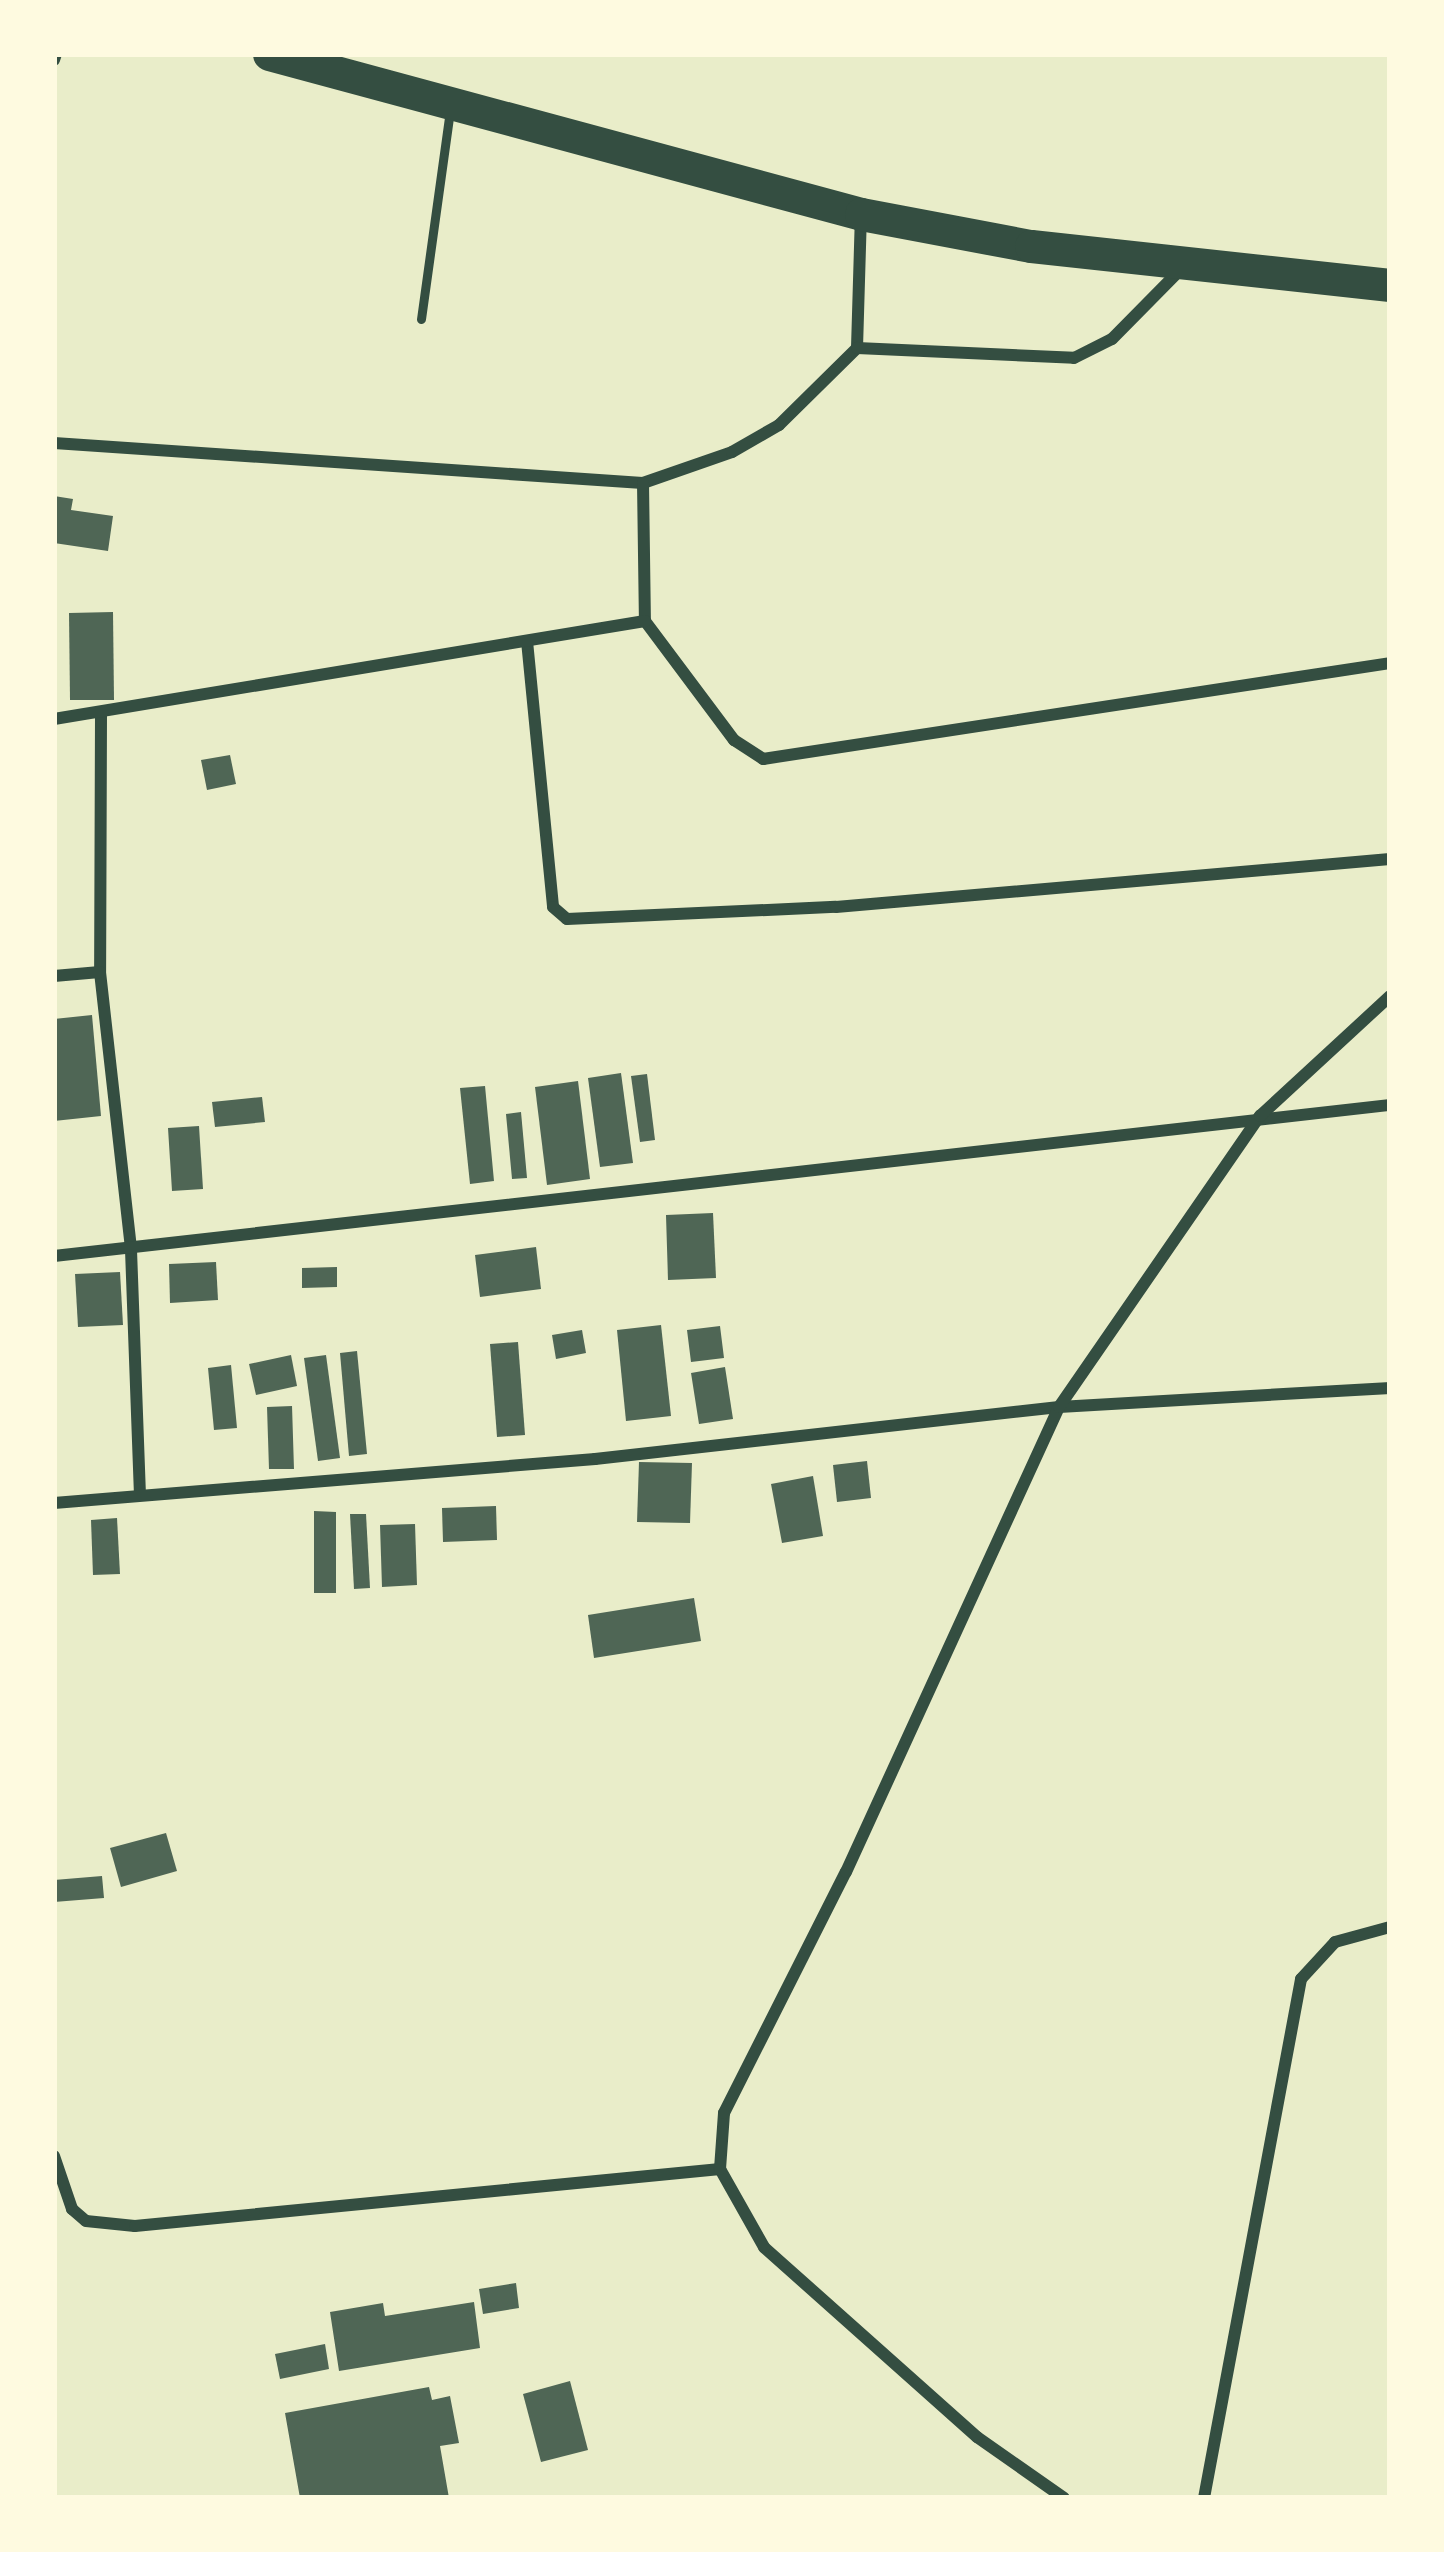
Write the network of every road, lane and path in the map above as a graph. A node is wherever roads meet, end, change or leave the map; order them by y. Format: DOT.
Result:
graph roads {
  1 [pos="269,54"];
  2 [pos="450,103"];
  3 [pos="862,214"];
  4 [pos="1185,263"];
  5 [pos="1390,285"];
  6 [pos="421,319"];
  7 [pos="857,348"];
  8 [pos="54,443"];
  9 [pos="643,483"];
  10 [pos="645,621"];
  11 [pos="527,641"];
  12 [pos="1390,663"];
  13 [pos="101,716"];
  14 [pos="54,719"];
  15 [pos="1390,859"];
  16 [pos="100,972"];
  17 [pos="54,976"];
  18 [pos="1390,996"];
  19 [pos="1390,1105"];
  20 [pos="1260,1116"];
  21 [pos="130,1250"];
  22 [pos="54,1256"];
  23 [pos="1390,1388"];
  24 [pos="1059,1407"];
  25 [pos="140,1494"];
  26 [pos="54,1503"];
  27 [pos="1390,1928"];
  28 [pos="54,2156"];
  29 [pos="720,2169"];
  30 [pos="1044,2494"];
  31 [pos="1064,2498"];
  32 [pos="1204,2498"];
  1 -- 2 [label="highway"];
  2 -- 3 [label="highway"];
  2 -- 6 [label="lane"];
  3 -- 4 [label="highway"];
  3 -- 7 [label="street"];
  4 -- 5 [label="highway"];
  4 -- 7 [label="street"];
  7 -- 9 [label="street"];
  8 -- 9 [label="street"];
  9 -- 10 [label="street"];
  10 -- 11 [label="street"];
  10 -- 12 [label="street"];
  11 -- 13 [label="street"];
  11 -- 15 [label="street"];
  13 -- 14 [label="street"];
  13 -- 16 [label="street"];
  16 -- 17 [label="street"];
  16 -- 21 [label="street"];
  18 -- 20 [label="street"];
  19 -- 20 [label="street"];
  20 -- 21 [label="street"];
  20 -- 24 [label="street"];
  21 -- 22 [label="street"];
  21 -- 25 [label="street"];
  23 -- 24 [label="street"];
  24 -- 25 [label="street"];
  24 -- 29 [label="street"];
  25 -- 26 [label="street"];
  27 -- 32 [label="street"];
  28 -- 29 [label="street"];
  29 -- 30 [label="street"];
  30 -- 31 [label="street"];
}
